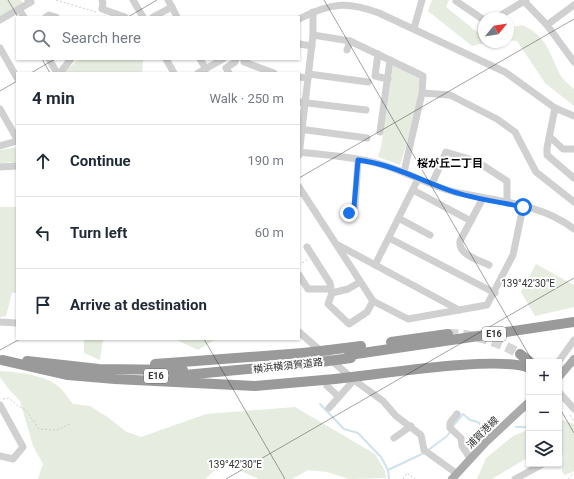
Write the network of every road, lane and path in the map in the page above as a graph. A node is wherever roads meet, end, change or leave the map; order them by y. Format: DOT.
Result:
graph roads {
  1 [pos="56,0"];
  2 [pos="102,0"];
  3 [pos="134,0"];
  4 [pos="422,0"];
  5 [pos="524,0"];
  6 [pos="31,1"];
  7 [pos="456,1"];
  8 [pos="170,3"];
  9 [pos="360,3"];
  10 [pos="574,5"];
  11 [pos="19,9"];
  12 [pos="313,12"];
  13 [pos="505,12"];
  14 [pos="97,13"];
  15 [pos="23,16"];
  16 [pos="122,16"];
  17 [pos="142,16"];
  18 [pos="154,16"];
  19 [pos="176,16"];
  20 [pos="478,16"];
  21 [pos="300,18"];
  22 [pos="0,20"];
  23 [pos="547,25"];
  24 [pos="414,28"];
  25 [pos="313,35"];
  26 [pos="350,41"];
  27 [pos="300,44"];
  28 [pos="312,46"];
  29 [pos="0,48"];
  30 [pos="347,50"];
  31 [pos="378,54"];
  32 [pos="50,60"];
  33 [pos="70,60"];
  34 [pos="167,60"];
  35 [pos="201,60"];
  36 [pos="221,60"];
  37 [pos="236,60"];
  38 [pos="390,60"];
  39 [pos="244,62"];
  40 [pos="574,62"];
  41 [pos="206,69"];
  42 [pos="57,72"];
  43 [pos="59,72"];
  44 [pos="173,72"];
  45 [pos="200,72"];
  46 [pos="228,72"];
  47 [pos="271,72"];
  48 [pos="16,76"];
  49 [pos="308,76"];
  50 [pos="300,77"];
  51 [pos="388,79"];
  52 [pos="368,82"];
  53 [pos="422,93"];
  54 [pos="302,102"];
  55 [pos="555,108"];
  56 [pos="0,109"];
  57 [pos="366,110"];
  58 [pos="574,116"];
  59 [pos="301,129"];
  60 [pos="380,132"];
  61 [pos="550,137"];
  62 [pos="16,138"];
  63 [pos="367,138"];
  64 [pos="16,140"];
  65 [pos="300,141"];
  66 [pos="0,146"];
  67 [pos="574,149"];
  68 [pos="300,153"];
  69 [pos="358,160"];
  70 [pos="16,166"];
  71 [pos="0,168"];
  72 [pos="404,172"];
  73 [pos="574,178"];
  74 [pos="418,179"];
  75 [pos="435,185"];
  76 [pos="300,189"];
  77 [pos="413,190"];
  78 [pos="312,194"];
  79 [pos="306,198"];
  80 [pos="429,198"];
  81 [pos="483,198"];
  82 [pos="574,202"];
  83 [pos="507,203"];
  84 [pos="523,207"];
  85 [pos="345,216"];
  86 [pos="400,219"];
  87 [pos="471,221"];
  88 [pos="574,229"];
  89 [pos="430,235"];
  90 [pos="389,238"];
  91 [pos="336,244"];
  92 [pos="307,247"];
  93 [pos="313,257"];
  94 [pos="300,264"];
  95 [pos="375,265"];
  96 [pos="489,265"];
  97 [pos="300,277"];
  98 [pos="360,282"];
  99 [pos="331,291"];
  100 [pos="495,293"];
  101 [pos="373,301"];
  102 [pos="459,310"];
  103 [pos="0,322"];
  104 [pos="574,322"];
  105 [pos="16,323"];
  106 [pos="574,325"];
  107 [pos="300,333"];
  108 [pos="448,334"];
  109 [pos="574,340"];
  110 [pos="520,354"];
  111 [pos="350,356"];
  112 [pos="3,358"];
  113 [pos="309,358"];
  114 [pos="526,359"];
  115 [pos="560,359"];
  116 [pos="574,359"];
  117 [pos="526,367"];
  118 [pos="562,373"];
  119 [pos="357,378"];
  120 [pos="331,382"];
  121 [pos="339,397"];
  122 [pos="0,399"];
  123 [pos="562,399"];
  124 [pos="0,405"];
  125 [pos="526,405"];
  126 [pos="329,408"];
  127 [pos="574,409"];
  128 [pos="457,414"];
  129 [pos="70,424"];
  130 [pos="411,426"];
  131 [pos="394,438"];
  132 [pos="0,456"];
  133 [pos="470,458"];
  134 [pos="539,467"];
  135 [pos="574,473"];
  136 [pos="454,476"];
  137 [pos="527,476"];
  138 [pos="403,479"];
  139 [pos="415,479"];
  140 [pos="515,479"];
  141 [pos="568,479"];
  1 -- 14 [label="path"];
  2 -- 16 [label="street"];
  3 -- 17 [label="street"];
  4 -- 24 [label="street"];
  5 -- 13 [label="street"];
  5 -- 23 [label="street"];
  6 -- 11 [label="street"];
  7 -- 20 [label="street"];
  8 -- 18 [label="street"];
  8 -- 19 [label="street"];
  9 -- 12 [label="street"];
  9 -- 24 [label="street"];
  10 -- 23 [label="street"];
  11 -- 15 [label="street"];
  11 -- 22 [label="street"];
  12 -- 21 [label="street"];
  12 -- 25 [label="street"];
  23 -- 40 [label="street"];
  24 -- 55 [label="street"];
  25 -- 26 [label="street"];
  25 -- 28 [label="street"];
  26 -- 30 [label="street"];
  26 -- 31 [label="street"];
  27 -- 28 [label="street"];
  28 -- 49 [label="street"];
  29 -- 48 [label="street"];
  31 -- 38 [label="street"];
  31 -- 51 [label="street"];
  32 -- 42 [label="street"];
  33 -- 43 [label="street"];
  34 -- 44 [label="street"];
  35 -- 41 [label="street"];
  36 -- 41 [label="street"];
  37 -- 46 [label="street"];
  38 -- 51 [label="street"];
  38 -- 53 [label="street"];
  39 -- 47 [label="street"];
  41 -- 45 [label="street"];
  49 -- 50 [label="street"];
  49 -- 52 [label="street"];
  49 -- 54 [label="street"];
  51 -- 60 [label="street"];
  53 -- 72 [label="street"];
  53 -- 82 [label="street"];
  54 -- 57 [label="street"];
  54 -- 59 [label="street"];
  55 -- 58 [label="street"];
  55 -- 61 [label="street"];
  56 -- 62 [label="street"];
  59 -- 63 [label="street"];
  59 -- 65 [label="street"];
  61 -- 67 [label="street"];
  61 -- 73 [label="street"];
  64 -- 66 [label="street"];
  68 -- 69 [label="street"];
  69 -- 72 [label="street"];
  69 -- 85 [label="street"];
  70 -- 71 [label="street"];
  72 -- 74 [label="street"];
  74 -- 75 [label="street"];
  74 -- 77 [label="street"];
  75 -- 80 [label="street"];
  75 -- 81 [label="street"];
  75 -- 83 [label="street"];
  76 -- 79 [label="street"];
  77 -- 80 [label="street"];
  77 -- 86 [label="street"];
  78 -- 79 [label="street"];
  79 -- 91 [label="street"];
  80 -- 87 [label="street"];
  81 -- 83 [label="street"];
  81 -- 87 [label="street"];
  83 -- 84 [label="street"];
  84 -- 88 [label="street"];
  84 -- 100 [label="street"];
  86 -- 89 [label="street"];
  86 -- 90 [label="street"];
  87 -- 96 [label="street"];
  90 -- 95 [label="street"];
  90 -- 100 [label="street"];
  91 -- 95 [label="street"];
  91 -- 98 [label="street"];
  92 -- 93 [label="street"];
  93 -- 94 [label="path"];
  93 -- 99 [label="street"];
  95 -- 102 [label="street"];
  97 -- 99 [label="street"];
  98 -- 99 [label="street"];
  98 -- 101 [label="street"];
  99 -- 101 [label="street"];
  100 -- 102 [label="street"];
  101 -- 102 [label="street"];
  103 -- 105 [label="street"];
  104 -- 111 [label="highway, 横浜横須賀道路 / E16"];
  106 -- 111 [label="highway, 横浜横須賀道路 / E16"];
  107 -- 119 [label="street"];
  108 -- 113 [label="highway, bridge"];
  109 -- 115 [label="street"];
  110 -- 114 [label="highway"];
  111 -- 113 [label="highway, 横浜横須賀道路 / E16"];
  112 -- 113 [label="highway, 横浜横須賀道路 / E16"];
  112 -- 120 [label="highway"];
  116 -- 118 [label="main road"];
  117 -- 119 [label="highway"];
  119 -- 120 [label="highway, bridge"];
  119 -- 121 [label="street"];
  119 -- 130 [label="street"];
  120 -- 121 [label="street"];
  121 -- 126 [label="street"];
  122 -- 129 [label="path"];
  123 -- 127 [label="street"];
  124 -- 132 [label="street"];
  125 -- 133 [label="main road, 浦賀港線"];
  128 -- 133 [label="street"];
  130 -- 131 [label="street"];
  130 -- 136 [label="street"];
  133 -- 136 [label="main road, 浦賀港線"];
  134 -- 137 [label="street"];
  135 -- 141 [label="path"];
  137 -- 140 [label="street"];
  138 -- 139 [label="path"];
}
